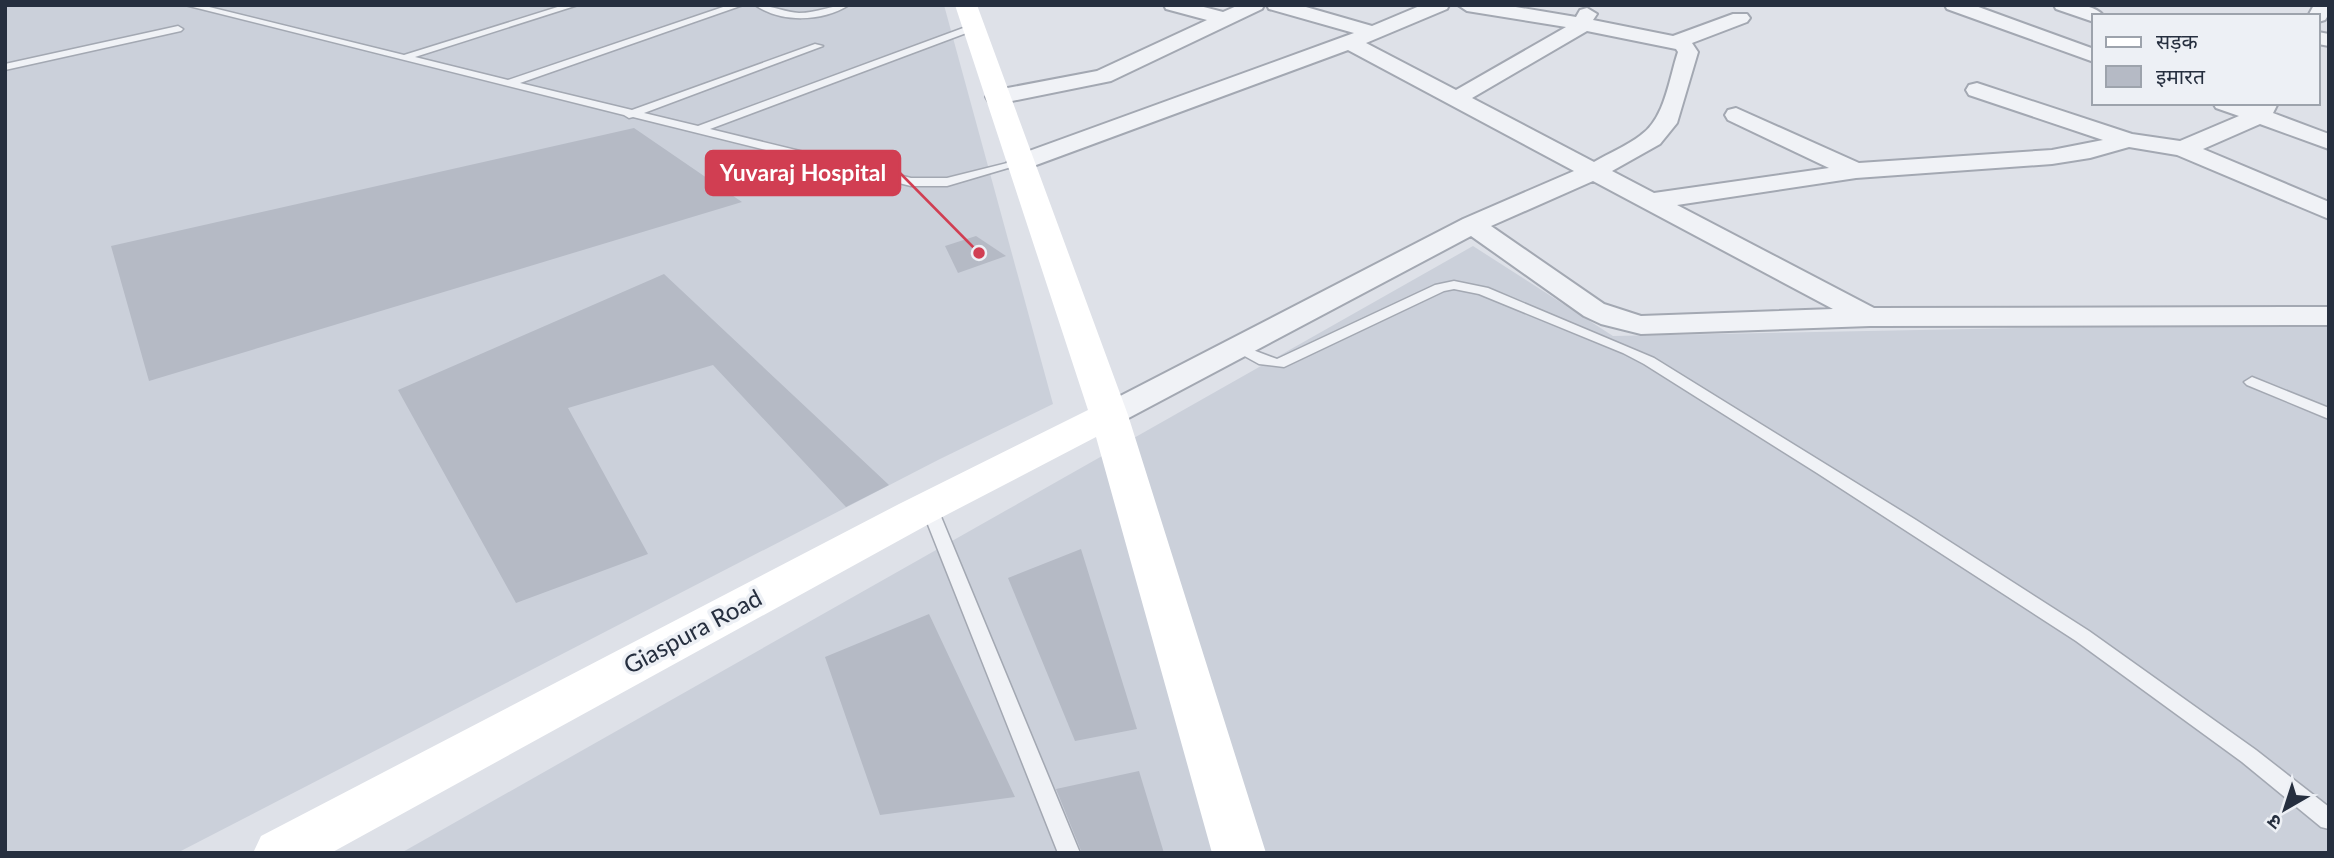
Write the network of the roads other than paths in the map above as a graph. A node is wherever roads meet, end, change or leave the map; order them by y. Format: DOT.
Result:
graph roads {
  1 [pos="190,5"];
  2 [pos="574,5"];
  3 [pos="739,5"];
  4 [pos="759,5"];
  5 [pos="845,5"];
  6 [pos="1173,5"];
  7 [pos="1255,5"];
  8 [pos="1276,5"];
  9 [pos="1440,5"];
  10 [pos="1467,5"];
  11 [pos="1954,5"];
  12 [pos="2063,5"];
  13 [pos="1587,15"];
  14 [pos="2092,15"];
  15 [pos="970,16"];
  16 [pos="1740,18"];
  17 [pos="1226,19"];
  18 [pos="178,29"];
  19 [pos="1373,32"];
  20 [pos="1349,42"];
  21 [pos="1676,42"];
  22 [pos="818,46"];
  23 [pos="2092,55"];
  24 [pos="402,58"];
  25 [pos="5,67"];
  26 [pos="507,84"];
  27 [pos="1977,90"];
  28 [pos="997,97"];
  29 [pos="1457,98"];
  30 [pos="2235,105"];
  31 [pos="2264,110"];
  32 [pos="629,114"];
  33 [pos="1737,115"];
  34 [pos="696,131"];
  35 [pos="2128,140"];
  36 [pos="2329,142"];
  37 [pos="2183,149"];
  38 [pos="1019,163"];
  39 [pos="1595,171"];
  40 [pos="1856,171"];
  41 [pos="1654,201"];
  42 [pos="2329,211"];
  43 [pos="1472,225"];
  44 [pos="2329,316"];
  45 [pos="1870,317"];
  46 [pos="1237,348"];
  47 [pos="2252,382"];
  48 [pos="2329,414"];
  49 [pos="1109,415"];
  50 [pos="929,507"];
  51 [pos="2329,820"];
  52 [pos="303,847"];
  53 [pos="1069,853"];
  54 [pos="1239,853"];
  1 -- 24 [label="lane"];
  2 -- 24 [label="lane"];
  3 -- 26 [label="lane"];
  4 -- 5 [label="lane"];
  6 -- 17 [label="street"];
  7 -- 17 [label="street"];
  8 -- 19 [label="street"];
  9 -- 19 [label="street"];
  10 -- 13 [label="street"];
  11 -- 23 [label="street"];
  12 -- 14 [label="street"];
  13 -- 21 [label="street"];
  13 -- 29 [label="street"];
  15 -- 28 [label="street"];
  15 -- 34 [label="lane"];
  16 -- 21 [label="street"];
  17 -- 28 [label="street"];
  18 -- 25 [label="lane"];
  19 -- 20 [label="street"];
  20 -- 29 [label="street"];
  20 -- 38 [label="street"];
  21 -- 39 [label="street"];
  22 -- 32 [label="lane"];
  24 -- 26 [label="lane"];
  26 -- 32 [label="lane"];
  27 -- 35 [label="street"];
  28 -- 38 [label="street"];
  29 -- 39 [label="street"];
  30 -- 31 [label="street"];
  31 -- 36 [label="street"];
  31 -- 37 [label="street"];
  32 -- 34 [label="lane"];
  33 -- 40 [label="street"];
  34 -- 38 [label="lane"];
  35 -- 37 [label="street"];
  35 -- 40 [label="street"];
  37 -- 42 [label="street"];
  38 -- 49 [label="street"];
  39 -- 41 [label="street"];
  39 -- 43 [label="street"];
  40 -- 41 [label="street"];
  41 -- 45 [label="street"];
  43 -- 45 [label="street"];
  43 -- 46 [label="street"];
  44 -- 45 [label="street"];
  46 -- 49 [label="street"];
  46 -- 51 [label="lane"];
  47 -- 48 [label="lane"];
  49 -- 50 [label="street, Giaspura Road"];
  49 -- 54 [label="street"];
  50 -- 52 [label="street, Giaspura Road"];
  50 -- 53 [label="lane"];
}
